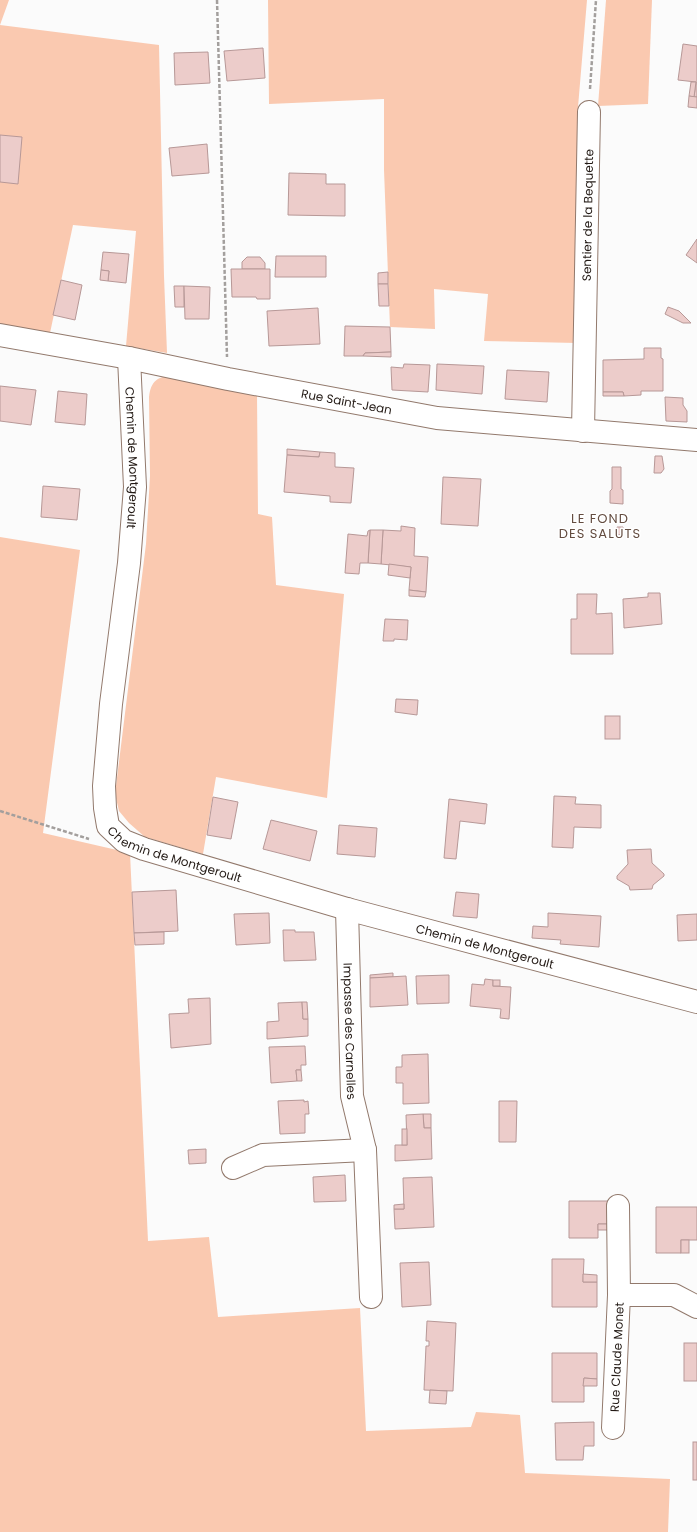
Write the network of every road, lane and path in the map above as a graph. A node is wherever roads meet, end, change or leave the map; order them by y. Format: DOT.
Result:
graph roads {
  1 [pos="217,0"];
  2 [pos="596,0"];
  3 [pos="589,112"];
  4 [pos="0,335"];
  5 [pos="129,358"];
  6 [pos="228,379"];
  7 [pos="583,431"];
  8 [pos="697,440"];
  9 [pos="0,811"];
  10 [pos="108,826"];
  11 [pos="347,909"];
  12 [pos="697,1002"];
  13 [pos="365,1150"];
  14 [pos="233,1168"];
  15 [pos="618,1206"];
  16 [pos="619,1295"];
  17 [pos="370,1297"];
  18 [pos="697,1308"];
  19 [pos="613,1428"];
  1 -- 6 [label="path"];
  2 -- 3 [label="path"];
  3 -- 7 [label="street, Sentier de la Bequette"];
  4 -- 5 [label="street, Rue Saint-Jean"];
  5 -- 6 [label="street, Rue Saint-Jean"];
  5 -- 10 [label="street, Chemin de Montgeroult"];
  6 -- 7 [label="street, Rue Saint-Jean"];
  7 -- 8 [label="street, Rue Saint-Jean"];
  9 -- 10 [label="path"];
  10 -- 11 [label="street, Chemin de Montgeroult"];
  11 -- 12 [label="street, Chemin de Montgeroult"];
  11 -- 13 [label="street, Impasse des Carnelles"];
  13 -- 14 [label="street"];
  13 -- 17 [label="street, Impasse des Carnelles"];
  15 -- 16 [label="street"];
  16 -- 18 [label="street, Rue Claude Monet"];
  16 -- 19 [label="street, Rue Claude Monet"];
}
